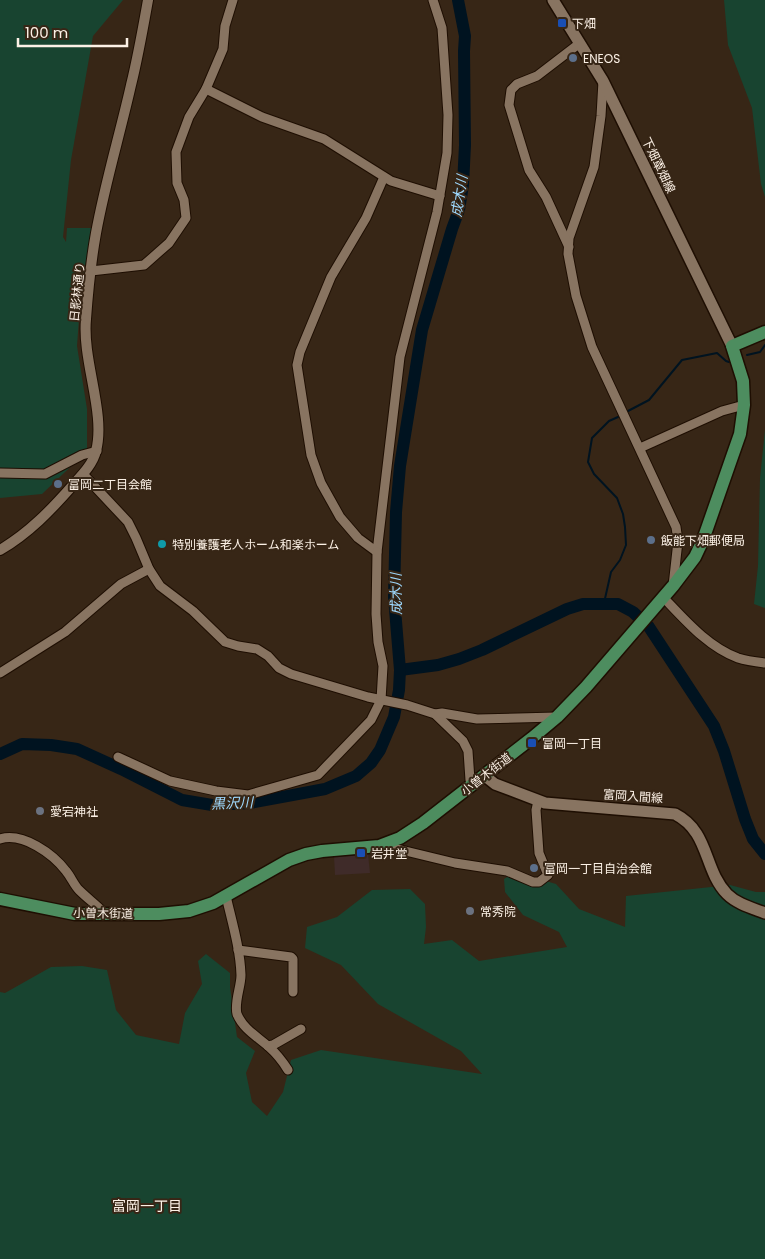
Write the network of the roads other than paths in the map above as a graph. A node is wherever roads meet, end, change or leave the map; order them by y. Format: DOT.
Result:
graph roads {
  1 [pos="148,0"];
  2 [pos="233,0"];
  3 [pos="433,0"];
  4 [pos="553,0"];
  5 [pos="580,43"];
  6 [pos="603,81"];
  7 [pos="206,89"];
  8 [pos="384,177"];
  9 [pos="440,196"];
  10 [pos="569,248"];
  11 [pos="90,271"];
  12 [pos="765,332"];
  13 [pos="732,346"];
  14 [pos="744,405"];
  15 [pos="640,448"];
  16 [pos="96,451"];
  17 [pos="0,473"];
  18 [pos="83,474"];
  19 [pos="0,550"];
  20 [pos="377,552"];
  21 [pos="148,569"];
  22 [pos="672,586"];
  23 [pos="661,599"];
  24 [pos="765,663"];
  25 [pos="0,673"];
  26 [pos="386,701"];
  27 [pos="435,714"];
  28 [pos="557,717"];
  29 [pos="118,757"];
  30 [pos="485,776"];
  31 [pos="473,784"];
  32 [pos="538,801"];
  33 [pos="0,840"];
  34 [pos="388,843"];
  35 [pos="226,896"];
  36 [pos="0,899"];
  37 [pos="765,913"];
  38 [pos="105,914"];
  39 [pos="238,950"];
  40 [pos="293,992"];
  41 [pos="301,1029"];
  42 [pos="268,1046"];
  43 [pos="288,1070"];
  1 -- 11 [label="street, 日影林通り"];
  2 -- 7 [label="street"];
  3 -- 9 [label="street"];
  4 -- 5 [label="main road, 下畑軍畑線"];
  5 -- 6 [label="main road, 下畑軍畑線"];
  5 -- 10 [label="street"];
  6 -- 10 [label="street"];
  6 -- 13 [label="main road, 下畑軍畑線"];
  7 -- 8 [label="street"];
  7 -- 11 [label="street"];
  8 -- 9 [label="street"];
  8 -- 20 [label="street"];
  9 -- 20 [label="street"];
  10 -- 15 [label="street"];
  11 -- 16 [label="street, 日影林通り"];
  12 -- 13 [label="main road"];
  13 -- 14 [label="main road, 小曽木街道"];
  14 -- 15 [label="street"];
  14 -- 22 [label="main road, 小曽木街道"];
  15 -- 22 [label="street"];
  16 -- 17 [label="street"];
  16 -- 18 [label="street, 日影林通り"];
  18 -- 19 [label="street, 日影林通り"];
  18 -- 21 [label="street"];
  20 -- 26 [label="street"];
  21 -- 25 [label="street"];
  21 -- 26 [label="street"];
  22 -- 23 [label="main road, 小曽木街道"];
  23 -- 24 [label="street"];
  23 -- 28 [label="main road, 小曽木街道"];
  26 -- 27 [label="street"];
  26 -- 29 [label="street"];
  27 -- 28 [label="street"];
  27 -- 31 [label="street"];
  28 -- 30 [label="main road, 小曽木街道"];
  30 -- 31 [label="main road, 小曽木街道"];
  30 -- 32 [label="main road, 富岡入間線"];
  31 -- 34 [label="main road, 小曽木街道"];
  32 -- 34 [label="street"];
  32 -- 37 [label="main road, 富岡入間線"];
  33 -- 38 [label="street"];
  34 -- 35 [label="main road, 小曽木街道"];
  35 -- 38 [label="main road, 小曽木街道"];
  35 -- 39 [label="street"];
  36 -- 38 [label="main road, 小曽木街道"];
  39 -- 40 [label="street"];
  39 -- 42 [label="street"];
  41 -- 42 [label="street"];
  42 -- 43 [label="street"];
}
